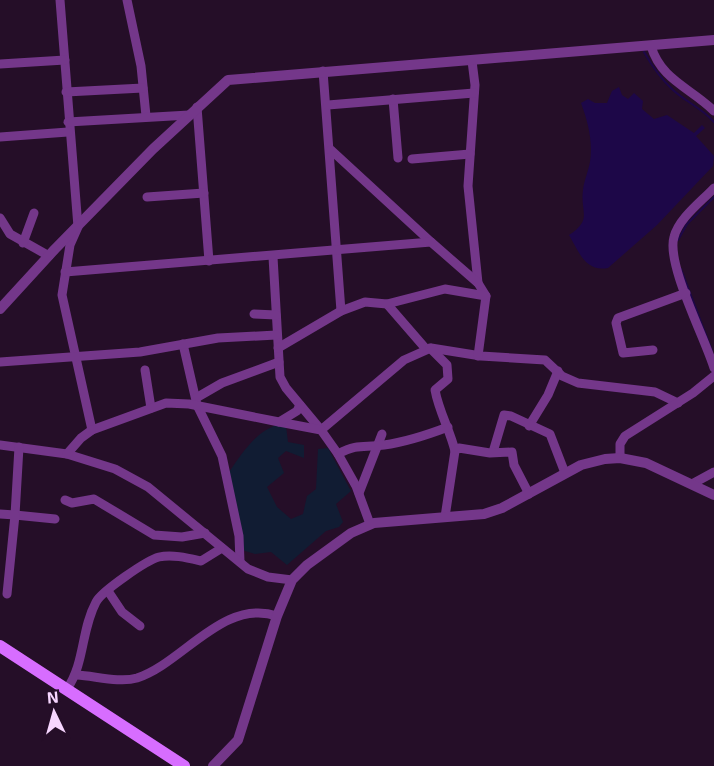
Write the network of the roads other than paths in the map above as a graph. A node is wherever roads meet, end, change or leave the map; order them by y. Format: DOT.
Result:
graph roads {
  1 [pos="60,0"];
  2 [pos="127,0"];
  3 [pos="714,40"];
  4 [pos="651,46"];
  5 [pos="65,60"];
  6 [pos="472,61"];
  7 [pos="0,64"];
  8 [pos="323,71"];
  9 [pos="143,88"];
  10 [pos="66,92"];
  11 [pos="474,93"];
  12 [pos="393,99"];
  13 [pos="328,105"];
  14 [pos="193,111"];
  15 [pos="714,111"];
  16 [pos="146,116"];
  17 [pos="68,122"];
  18 [pos="68,132"];
  19 [pos="0,137"];
  20 [pos="331,150"];
  21 [pos="470,154"];
  22 [pos="398,158"];
  23 [pos="412,159"];
  24 [pos="714,188"];
  25 [pos="204,193"];
  26 [pos="147,198"];
  27 [pos="34,213"];
  28 [pos="0,218"];
  29 [pos="78,227"];
  30 [pos="4,235"];
  31 [pos="431,242"];
  32 [pos="22,243"];
  33 [pos="337,252"];
  34 [pos="49,256"];
  35 [pos="273,257"];
  36 [pos="208,261"];
  37 [pos="65,272"];
  38 [pos="478,283"];
  39 [pos="686,293"];
  40 [pos="486,296"];
  41 [pos="5,297"];
  42 [pos="387,304"];
  43 [pos="0,309"];
  44 [pos="341,311"];
  45 [pos="254,314"];
  46 [pos="276,315"];
  47 [pos="276,335"];
  48 [pos="183,344"];
  49 [pos="278,348"];
  50 [pos="428,349"];
  51 [pos="652,350"];
  52 [pos="478,356"];
  53 [pos="76,357"];
  54 [pos="0,362"];
  55 [pos="279,362"];
  56 [pos="714,368"];
  57 [pos="145,370"];
  58 [pos="558,370"];
  59 [pos="714,376"];
  60 [pos="196,402"];
  61 [pos="678,403"];
  62 [pos="300,405"];
  63 [pos="151,408"];
  64 [pos="279,422"];
  65 [pos="529,426"];
  66 [pos="448,427"];
  67 [pos="92,430"];
  68 [pos="321,430"];
  69 [pos="382,434"];
  70 [pos="0,445"];
  71 [pos="378,445"];
  72 [pos="19,447"];
  73 [pos="455,452"];
  74 [pos="493,452"];
  75 [pos="338,453"];
  76 [pos="67,454"];
  77 [pos="620,458"];
  78 [pos="714,472"];
  79 [pos="565,474"];
  80 [pos="692,484"];
  81 [pos="359,493"];
  82 [pos="529,494"];
  83 [pos="714,495"];
  84 [pos="65,500"];
  85 [pos="0,514"];
  86 [pos="15,515"];
  87 [pos="445,517"];
  88 [pos="55,519"];
  89 [pos="370,524"];
  90 [pos="205,533"];
  91 [pos="222,548"];
  92 [pos="240,562"];
  93 [pos="292,580"];
  94 [pos="108,591"];
  95 [pos="7,594"];
  96 [pos="277,616"];
  97 [pos="140,626"];
  98 [pos="0,646"];
  99 [pos="77,675"];
  100 [pos="67,689"];
  101 [pos="184,766"];
  102 [pos="213,766"];
  1 -- 5 [label="street"];
  2 -- 9 [label="street"];
  3 -- 4 [label="street"];
  4 -- 6 [label="street"];
  4 -- 15 [label="street"];
  5 -- 7 [label="street"];
  5 -- 10 [label="street"];
  6 -- 8 [label="street"];
  6 -- 11 [label="street"];
  8 -- 13 [label="street"];
  8 -- 14 [label="street"];
  9 -- 10 [label="street"];
  9 -- 16 [label="street"];
  10 -- 17 [label="street"];
  11 -- 12 [label="street"];
  11 -- 21 [label="street"];
  12 -- 13 [label="street"];
  12 -- 22 [label="street"];
  13 -- 20 [label="street"];
  14 -- 16 [label="street"];
  14 -- 25 [label="street"];
  14 -- 29 [label="street"];
  16 -- 17 [label="street"];
  17 -- 18 [label="street"];
  18 -- 19 [label="street"];
  18 -- 29 [label="street"];
  20 -- 31 [label="street"];
  20 -- 33 [label="street"];
  21 -- 23 [label="street"];
  21 -- 38 [label="street"];
  24 -- 39 [label="street"];
  25 -- 26 [label="street"];
  25 -- 36 [label="street"];
  27 -- 32 [label="street"];
  28 -- 30 [label="street"];
  29 -- 34 [label="street"];
  29 -- 37 [label="street"];
  30 -- 32 [label="street"];
  31 -- 33 [label="street"];
  31 -- 38 [label="street"];
  32 -- 34 [label="street"];
  33 -- 35 [label="street"];
  33 -- 44 [label="street"];
  34 -- 41 [label="street"];
  35 -- 36 [label="street"];
  35 -- 46 [label="street"];
  36 -- 37 [label="street"];
  37 -- 53 [label="street"];
  38 -- 40 [label="street"];
  39 -- 51 [label="street"];
  39 -- 56 [label="street"];
  40 -- 42 [label="street"];
  40 -- 52 [label="street"];
  41 -- 43 [label="street"];
  42 -- 44 [label="street"];
  42 -- 50 [label="street"];
  44 -- 49 [label="street"];
  45 -- 46 [label="street"];
  46 -- 47 [label="street"];
  47 -- 48 [label="street"];
  47 -- 49 [label="street"];
  48 -- 53 [label="street"];
  48 -- 60 [label="street"];
  49 -- 55 [label="street"];
  50 -- 52 [label="street"];
  50 -- 66 [label="street"];
  50 -- 68 [label="street"];
  52 -- 58 [label="street"];
  53 -- 54 [label="street"];
  53 -- 67 [label="street"];
  55 -- 60 [label="street"];
  55 -- 62 [label="street"];
  57 -- 63 [label="street"];
  58 -- 61 [label="street"];
  58 -- 65 [label="street"];
  59 -- 61 [label="street"];
  60 -- 63 [label="street"];
  60 -- 64 [label="street"];
  60 -- 92 [label="street"];
  61 -- 77 [label="street"];
  62 -- 64 [label="street"];
  62 -- 68 [label="street"];
  63 -- 67 [label="street"];
  64 -- 68 [label="street"];
  65 -- 74 [label="street"];
  65 -- 79 [label="street"];
  66 -- 71 [label="street"];
  66 -- 73 [label="street"];
  67 -- 76 [label="street"];
  68 -- 75 [label="street"];
  69 -- 71 [label="street"];
  70 -- 72 [label="street"];
  71 -- 75 [label="street"];
  71 -- 81 [label="street"];
  72 -- 76 [label="street"];
  72 -- 86 [label="street"];
  73 -- 74 [label="street"];
  73 -- 87 [label="street"];
  74 -- 82 [label="street"];
  75 -- 81 [label="street"];
  76 -- 90 [label="street"];
  77 -- 79 [label="street"];
  77 -- 80 [label="street"];
  78 -- 80 [label="street"];
  79 -- 82 [label="street"];
  80 -- 83 [label="street"];
  81 -- 89 [label="street"];
  82 -- 87 [label="street"];
  84 -- 90 [label="street"];
  85 -- 86 [label="street"];
  86 -- 88 [label="street"];
  86 -- 95 [label="street"];
  87 -- 89 [label="street"];
  89 -- 93 [label="street"];
  90 -- 91 [label="street"];
  91 -- 92 [label="street"];
  91 -- 94 [label="street"];
  92 -- 93 [label="street"];
  93 -- 96 [label="street"];
  94 -- 97 [label="street"];
  94 -- 99 [label="street"];
  96 -- 99 [label="street"];
  96 -- 102 [label="street"];
  98 -- 100 [label="main road"];
  99 -- 100 [label="street"];
  100 -- 101 [label="main road"];
}
